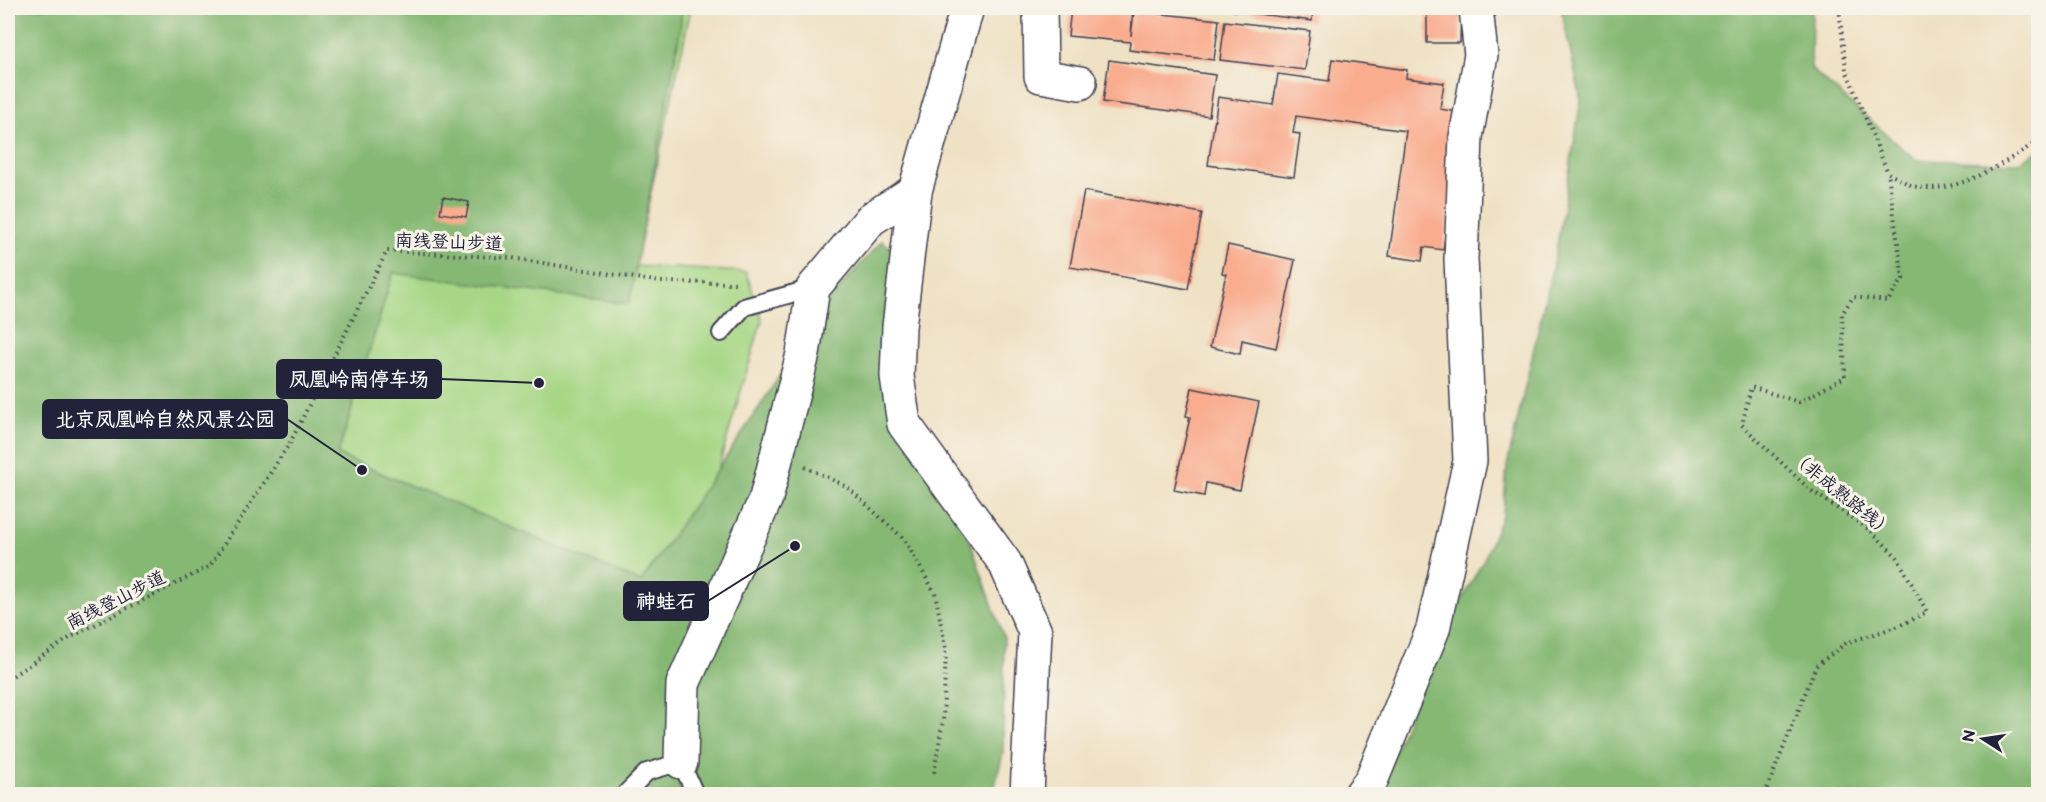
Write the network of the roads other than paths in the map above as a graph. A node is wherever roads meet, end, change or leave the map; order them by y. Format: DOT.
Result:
graph roads {
  1 [pos="967,8"];
  2 [pos="1040,8"];
  3 [pos="1476,8"];
  4 [pos="1080,83"];
  5 [pos="915,191"];
  6 [pos="813,288"];
  7 [pos="721,333"];
  8 [pos="681,762"];
  9 [pos="624,795"];
  10 [pos="694,795"];
  11 [pos="1028,795"];
  12 [pos="1361,795"];
  1 -- 5 [label="street"];
  2 -- 4 [label="street"];
  3 -- 12 [label="street"];
  5 -- 6 [label="street"];
  5 -- 11 [label="street"];
  6 -- 7 [label="lane"];
  6 -- 8 [label="street"];
  8 -- 9 [label="lane"];
  8 -- 10 [label="lane"];
}
